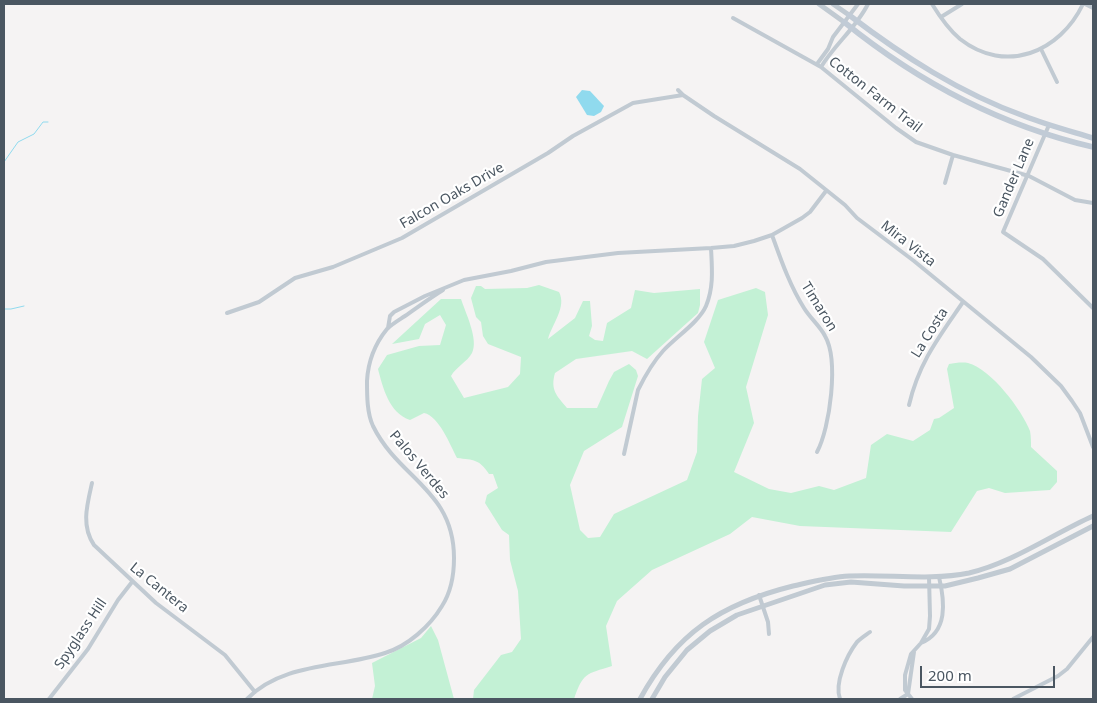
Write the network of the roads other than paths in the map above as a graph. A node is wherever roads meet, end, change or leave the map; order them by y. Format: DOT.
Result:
graph roads {
  1 [pos="819,4"];
  2 [pos="833,4"];
  3 [pos="858,4"];
  4 [pos="868,4"];
  5 [pos="932,4"];
  6 [pos="962,4"];
  7 [pos="1084,4"];
  8 [pos="1093,8"];
  9 [pos="849,15"];
  10 [pos="941,17"];
  11 [pos="733,18"];
  12 [pos="857,21"];
  13 [pos="844,22"];
  14 [pos="852,28"];
  15 [pos="1041,49"];
  16 [pos="817,64"];
  17 [pos="821,67"];
  18 [pos="1057,82"];
  19 [pos="678,90"];
  20 [pos="683,96"];
  21 [pos="1049,125"];
  22 [pos="1046,133"];
  23 [pos="1093,138"];
  24 [pos="1093,147"];
  25 [pos="953,156"];
  26 [pos="1029,176"];
  27 [pos="945,183"];
  28 [pos="826,191"];
  29 [pos="1093,203"];
  30 [pos="772,235"];
  31 [pos="711,248"];
  32 [pos="442,290"];
  33 [pos="963,302"];
  34 [pos="1093,308"];
  35 [pos="228,312"];
  36 [pos="388,328"];
  37 [pos="910,405"];
  38 [pos="1093,447"];
  39 [pos="816,452"];
  40 [pos="624,454"];
  41 [pos="92,483"];
  42 [pos="1093,516"];
  43 [pos="1093,526"];
  44 [pos="1027,549"];
  45 [pos="1032,558"];
  46 [pos="930,578"];
  47 [pos="939,578"];
  48 [pos="132,582"];
  49 [pos="929,586"];
  50 [pos="941,586"];
  51 [pos="759,595"];
  52 [pos="763,605"];
  53 [pos="870,632"];
  54 [pos="769,634"];
  55 [pos="1093,637"];
  56 [pos="921,643"];
  57 [pos="255,692"];
  58 [pos="908,694"];
  59 [pos="49,699"];
  60 [pos="247,699"];
  61 [pos="640,699"];
  62 [pos="652,699"];
  63 [pos="840,699"];
  64 [pos="900,699"];
  65 [pos="912,699"];
  66 [pos="1013,699"];
  1 -- 13 [label="street"];
  2 -- 9 [label="street"];
  3 -- 9 [label="street"];
  4 -- 12 [label="street"];
  5 -- 10 [label="street"];
  6 -- 10 [label="street"];
  7 -- 8 [label="street"];
  7 -- 15 [label="street"];
  9 -- 12 [label="main road"];
  9 -- 13 [label="street"];
  10 -- 15 [label="street"];
  11 -- 16 [label="street, Cotton Farm Trail"];
  12 -- 14 [label="street"];
  12 -- 21 [label="main road"];
  13 -- 14 [label="main road"];
  13 -- 16 [label="street"];
  14 -- 17 [label="street"];
  14 -- 22 [label="main road"];
  15 -- 18 [label="street"];
  16 -- 17 [label="street, Cotton Farm Trail"];
  17 -- 25 [label="street, Cotton Farm Trail"];
  19 -- 20 [label="street, Mira Vista"];
  20 -- 28 [label="street, Mira Vista"];
  20 -- 35 [label="street, Falcon Oaks Drive"];
  21 -- 22 [label="street, Gander Lane"];
  21 -- 23 [label="main road"];
  22 -- 24 [label="main road"];
  22 -- 26 [label="street, Gander Lane"];
  25 -- 26 [label="street, Cotton Farm Trail"];
  25 -- 27 [label="street"];
  26 -- 29 [label="street, Cotton Farm Trail"];
  26 -- 34 [label="street, Gander Lane"];
  28 -- 30 [label="street, Palos Verdes"];
  28 -- 33 [label="street, Mira Vista"];
  30 -- 31 [label="street, Palos Verdes"];
  30 -- 39 [label="street, Timaron"];
  31 -- 32 [label="street, Palos Verdes"];
  31 -- 40 [label="street"];
  32 -- 36 [label="street, Palos Verdes"];
  32 -- 36 [label="street, Palos Verdes"];
  33 -- 37 [label="street, La Costa"];
  33 -- 38 [label="street, Mira Vista"];
  36 -- 57 [label="street, Palos Verdes"];
  41 -- 48 [label="street, La Cantera"];
  42 -- 44 [label="street"];
  43 -- 45 [label="street"];
  44 -- 45 [label="street"];
  44 -- 47 [label="street"];
  45 -- 50 [label="street"];
  46 -- 47 [label="street"];
  46 -- 49 [label="street"];
  46 -- 51 [label="street"];
  47 -- 50 [label="street"];
  48 -- 57 [label="street, La Cantera"];
  48 -- 59 [label="street, Spyglass Hill"];
  49 -- 50 [label="street"];
  49 -- 52 [label="street"];
  49 -- 56 [label="street"];
  50 -- 56 [label="street"];
  51 -- 52 [label="street"];
  51 -- 61 [label="street"];
  52 -- 54 [label="street"];
  52 -- 62 [label="street"];
  53 -- 63 [label="street"];
  55 -- 66 [label="street"];
  56 -- 58 [label="street"];
  57 -- 60 [label="street, Palos Verdes"];
  58 -- 64 [label="street"];
  58 -- 65 [label="street"];
}
